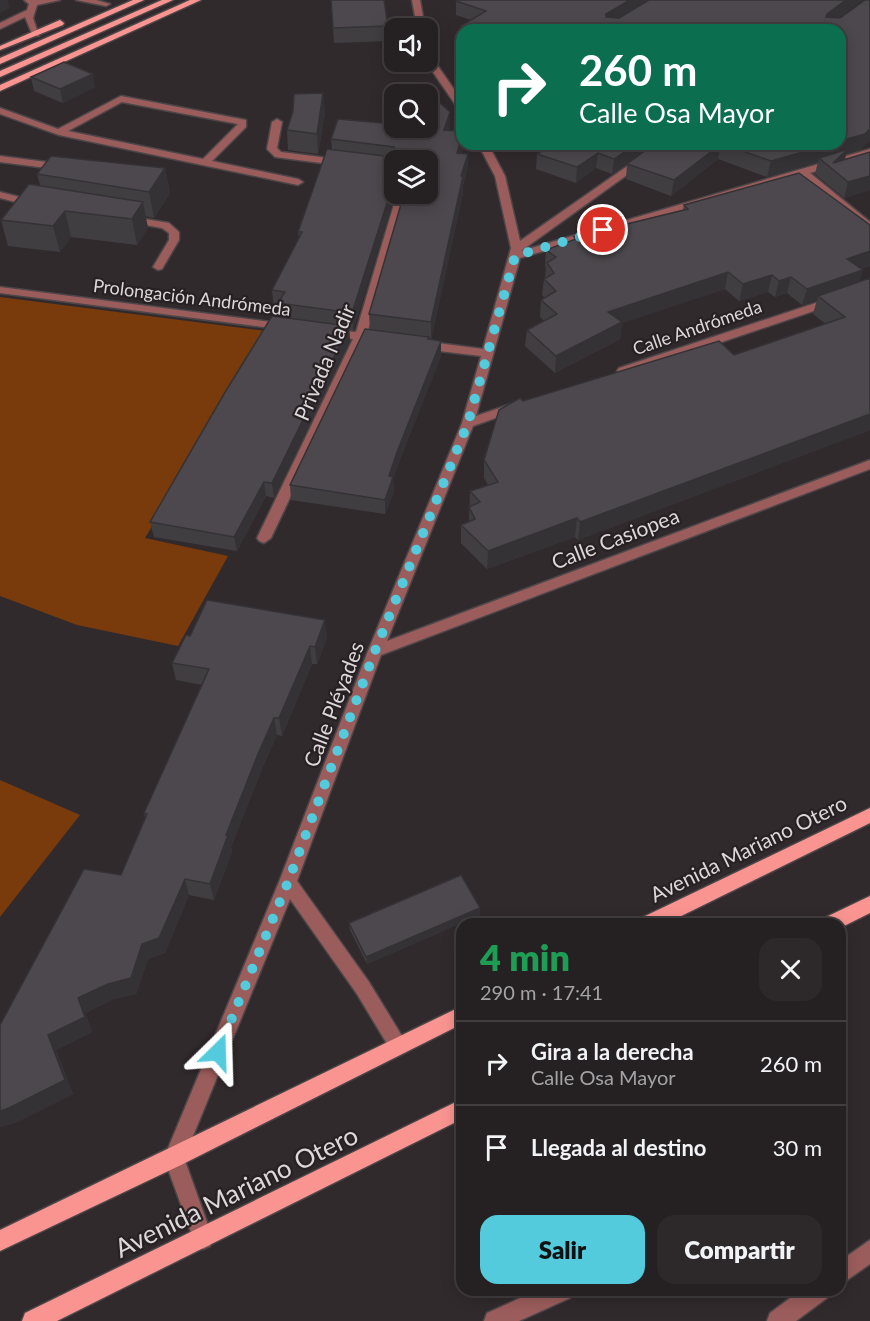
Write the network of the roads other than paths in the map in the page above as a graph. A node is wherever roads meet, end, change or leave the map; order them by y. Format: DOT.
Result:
graph roads {
  1 [pos="56,0"];
  2 [pos="80,0"];
  3 [pos="115,0"];
  4 [pos="140,0"];
  5 [pos="169,0"];
  6 [pos="196,0"];
  7 [pos="416,0"];
  8 [pos="106,4"];
  9 [pos="31,5"];
  10 [pos="86,13"];
  11 [pos="419,18"];
  12 [pos="123,20"];
  13 [pos="66,21"];
  14 [pos="0,26"];
  15 [pos="36,34"];
  16 [pos="0,49"];
  17 [pos="0,61"];
  18 [pos="438,72"];
  19 [pos="0,74"];
  20 [pos="0,88"];
  21 [pos="456,99"];
  22 [pos="0,111"];
  23 [pos="277,122"];
  24 [pos="59,132"];
  25 [pos="486,150"];
  26 [pos="657,150"];
  27 [pos="160,152"];
  28 [pos="870,152"];
  29 [pos="0,159"];
  30 [pos="204,164"];
  31 [pos="353,164"];
  32 [pos="147,165"];
  33 [pos="74,169"];
  34 [pos="802,171"];
  35 [pos="298,182"];
  36 [pos="0,195"];
  37 [pos="399,204"];
  38 [pos="47,206"];
  39 [pos="118,217"];
  40 [pos="870,227"];
  41 [pos="515,252"];
  42 [pos="158,267"];
  43 [pos="870,288"];
  44 [pos="0,290"];
  45 [pos="360,336"];
  46 [pos="486,353"];
  47 [pos="613,374"];
  48 [pos="524,404"];
  49 [pos="468,423"];
  50 [pos="870,464"];
  51 [pos="264,538"];
  52 [pos="375,651"];
  53 [pos="870,815"];
  54 [pos="288,882"];
  55 [pos="870,904"];
  56 [pos="659,918"];
  57 [pos="842,918"];
  58 [pos="456,1018"];
  59 [pos="399,1046"];
  60 [pos="456,1111"];
  61 [pos="174,1158"];
  62 [pos="203,1239"];
  63 [pos="0,1241"];
  64 [pos="870,1251"];
  65 [pos="846,1269"];
  66 [pos="549,1296"];
  67 [pos="811,1296"];
  68 [pos="33,1321"];
  69 [pos="495,1321"];
  70 [pos="778,1321"];
  1 -- 9 [label="street"];
  2 -- 8 [label="street"];
  3 -- 8 [label="main road"];
  4 -- 17 [label="main road"];
  5 -- 12 [label="main road"];
  6 -- 12 [label="main road"];
  6 -- 20 [label="main road"];
  7 -- 11 [label="street"];
  8 -- 10 [label="main road"];
  9 -- 14 [label="street"];
  9 -- 15 [label="street"];
  12 -- 19 [label="main road"];
  13 -- 15 [label="main road"];
  15 -- 16 [label="main road"];
  18 -- 21 [label="street"];
  22 -- 24 [label="street"];
  23 -- 31 [label="street"];
  24 -- 27 [label="street"];
  24 -- 30 [label="street"];
  25 -- 41 [label="street, Calle Pléyades"];
  26 -- 41 [label="street"];
  27 -- 30 [label="street"];
  27 -- 32 [label="street"];
  28 -- 34 [label="street"];
  29 -- 33 [label="street"];
  30 -- 35 [label="street"];
  34 -- 40 [label="street"];
  34 -- 41 [label="street"];
  36 -- 38 [label="street"];
  37 -- 45 [label="street, Privada Nadir"];
  39 -- 42 [label="street"];
  41 -- 46 [label="street, Calle Pléyades"];
  43 -- 47 [label="street, Calle Andrómeda"];
  44 -- 45 [label="street, Prolongación Andrómeda"];
  45 -- 46 [label="street, Prolongación Andrómeda"];
  45 -- 51 [label="street, Privada Nadir"];
  46 -- 49 [label="street, Calle Pléyades"];
  48 -- 49 [label="street"];
  49 -- 52 [label="street, Calle Pléyades"];
  50 -- 52 [label="street, Calle Casiopea"];
  52 -- 54 [label="street, Calle Pléyades"];
  53 -- 56 [label="main road, Avenida Mariano Otero"];
  54 -- 59 [label="street"];
  54 -- 61 [label="street, Calle Pléyades"];
  55 -- 57 [label="main road"];
  58 -- 59 [label="main road"];
  59 -- 61 [label="main road"];
  60 -- 62 [label="main road, Avenida Mariano Otero"];
  61 -- 62 [label="street"];
  61 -- 63 [label="main road"];
  62 -- 68 [label="main road, Avenida Mariano Otero"];
  64 -- 65 [label="street"];
  66 -- 69 [label="street"];
  67 -- 70 [label="street"];
}
